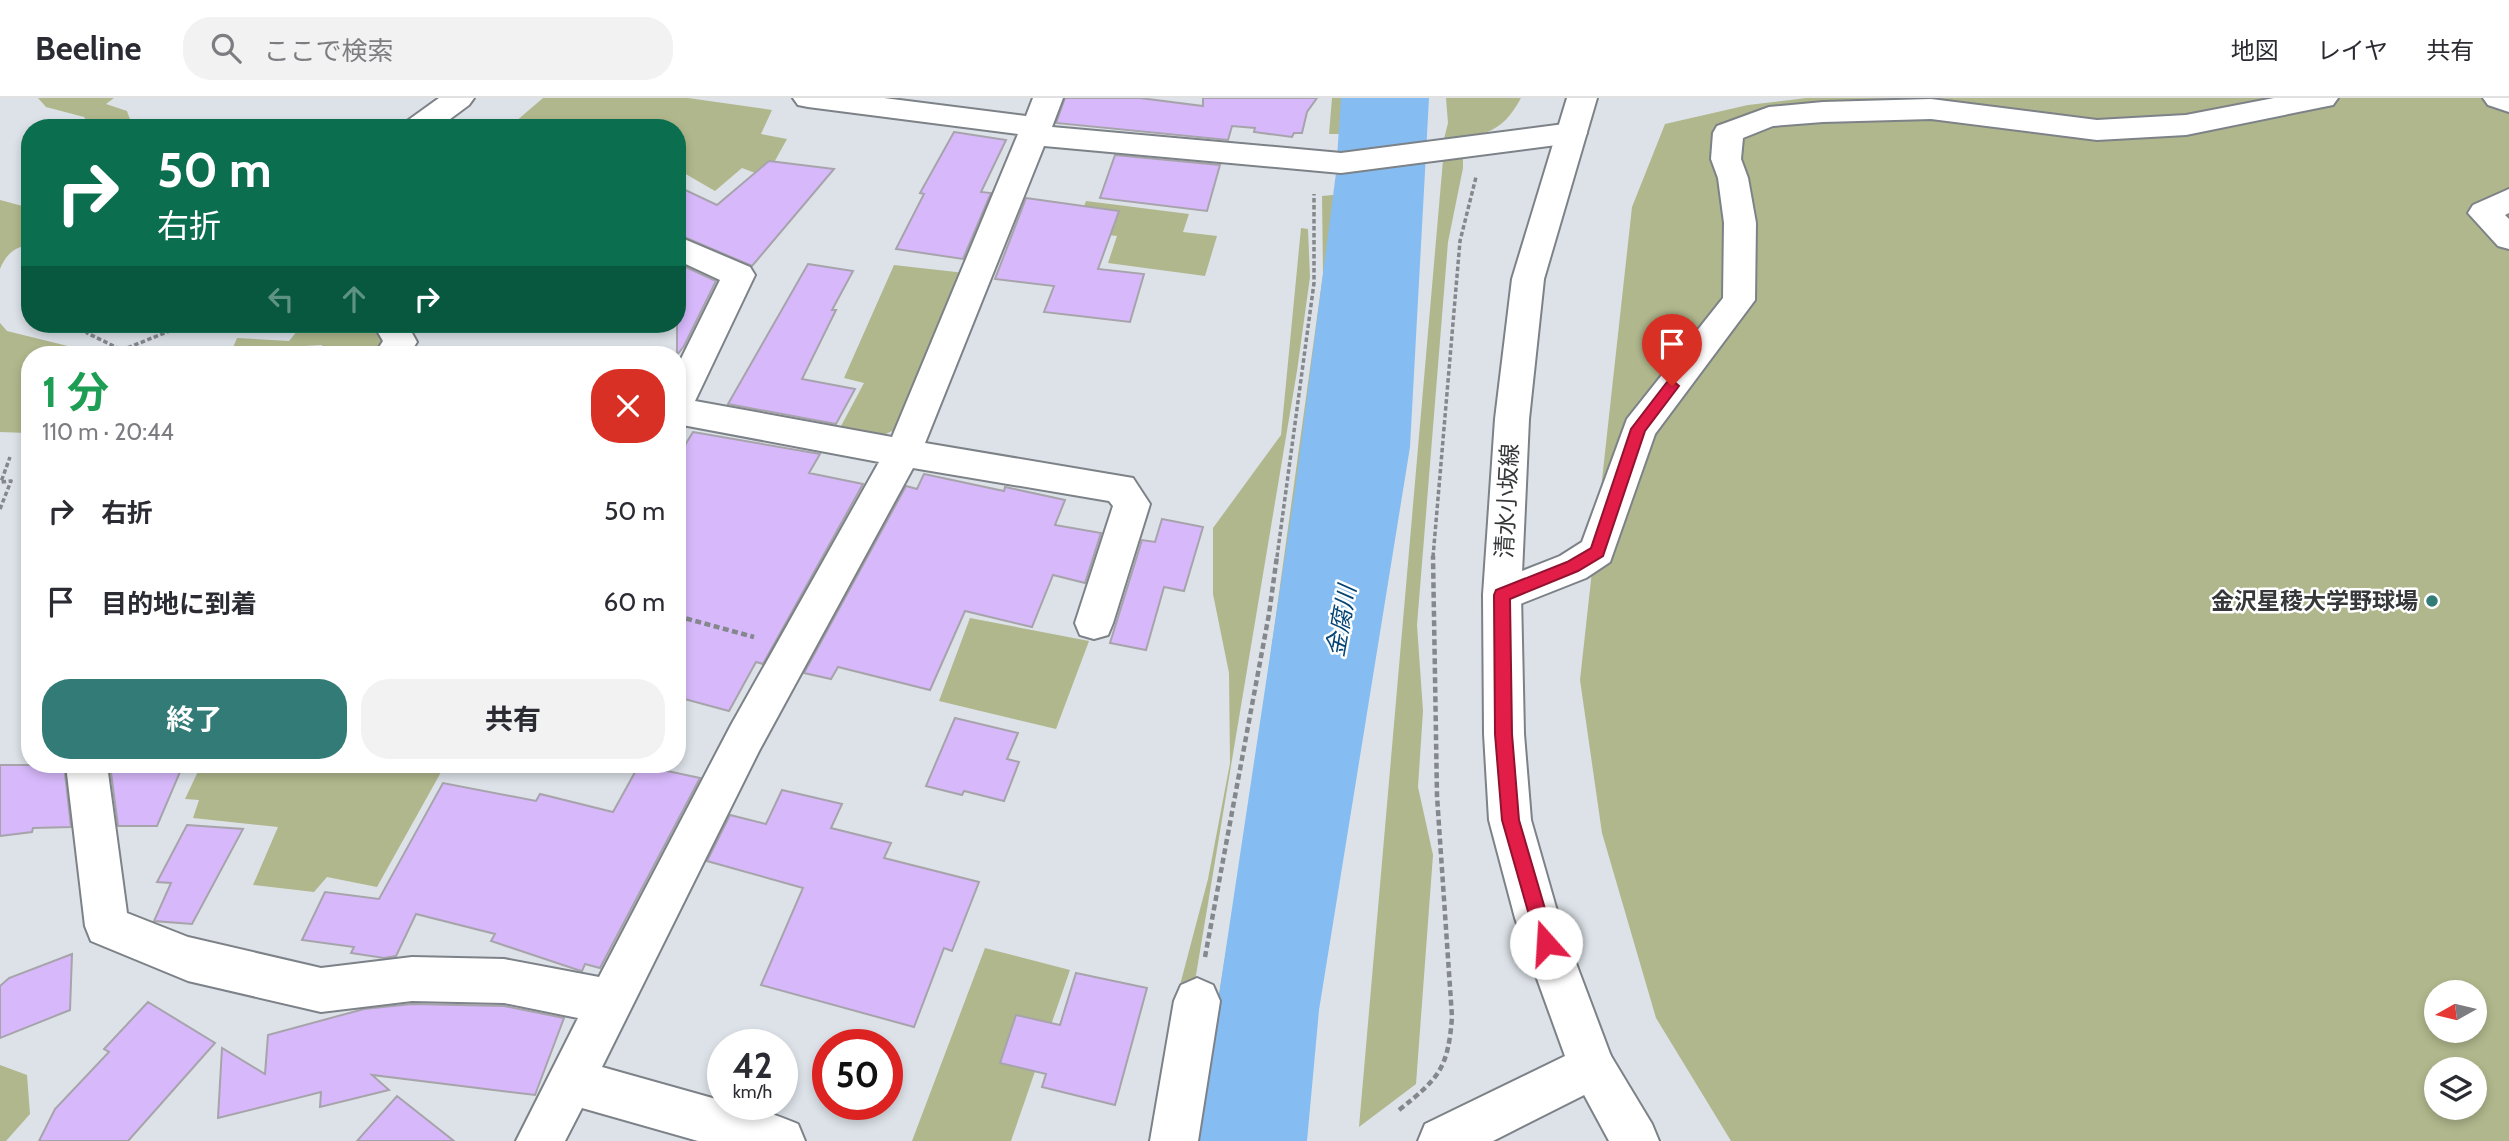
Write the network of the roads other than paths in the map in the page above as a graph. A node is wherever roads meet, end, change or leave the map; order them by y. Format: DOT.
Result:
graph roads {
  1 [pos="458,98"];
  2 [pos="808,98"];
  3 [pos="1048,98"];
  4 [pos="1582,98"];
  5 [pos="2323,98"];
  6 [pos="2497,98"];
  7 [pos="2509,102"];
  8 [pos="430,119"];
  9 [pos="1035,131"];
  10 [pos="1572,133"];
  11 [pos="2509,200"];
  12 [pos="2509,238"];
  13 [pos="686,251"];
  14 [pos="686,384"];
  15 [pos="686,413"];
  16 [pos="903,453"];
  17 [pos="1502,595"];
  18 [pos="1094,623"];
  19 [pos="87,773"];
  20 [pos="1197,1001"];
  21 [pos="610,1002"];
  22 [pos="1592,1067"];
  23 [pos="570,1081"];
  24 [pos="540,1141"];
  25 [pos="781,1141"];
  26 [pos="1174,1141"];
  27 [pos="1442,1141"];
  28 [pos="1635,1141"];
  1 -- 8 [label="street"];
  2 -- 9 [label="street"];
  3 -- 9 [label="street"];
  4 -- 10 [label="street, 清水小坂線"];
  5 -- 17 [label="street"];
  6 -- 7 [label="street"];
  9 -- 10 [label="street"];
  9 -- 16 [label="street"];
  10 -- 17 [label="street, 清水小坂線"];
  11 -- 12 [label="street"];
  13 -- 14 [label="street"];
  15 -- 16 [label="street"];
  16 -- 18 [label="street"];
  16 -- 21 [label="street"];
  17 -- 22 [label="street, 清水小坂線"];
  19 -- 21 [label="street"];
  20 -- 26 [label="street"];
  21 -- 23 [label="street"];
  22 -- 27 [label="street"];
  22 -- 28 [label="street, 清水小坂線"];
  23 -- 24 [label="street"];
  23 -- 25 [label="street"];
}
